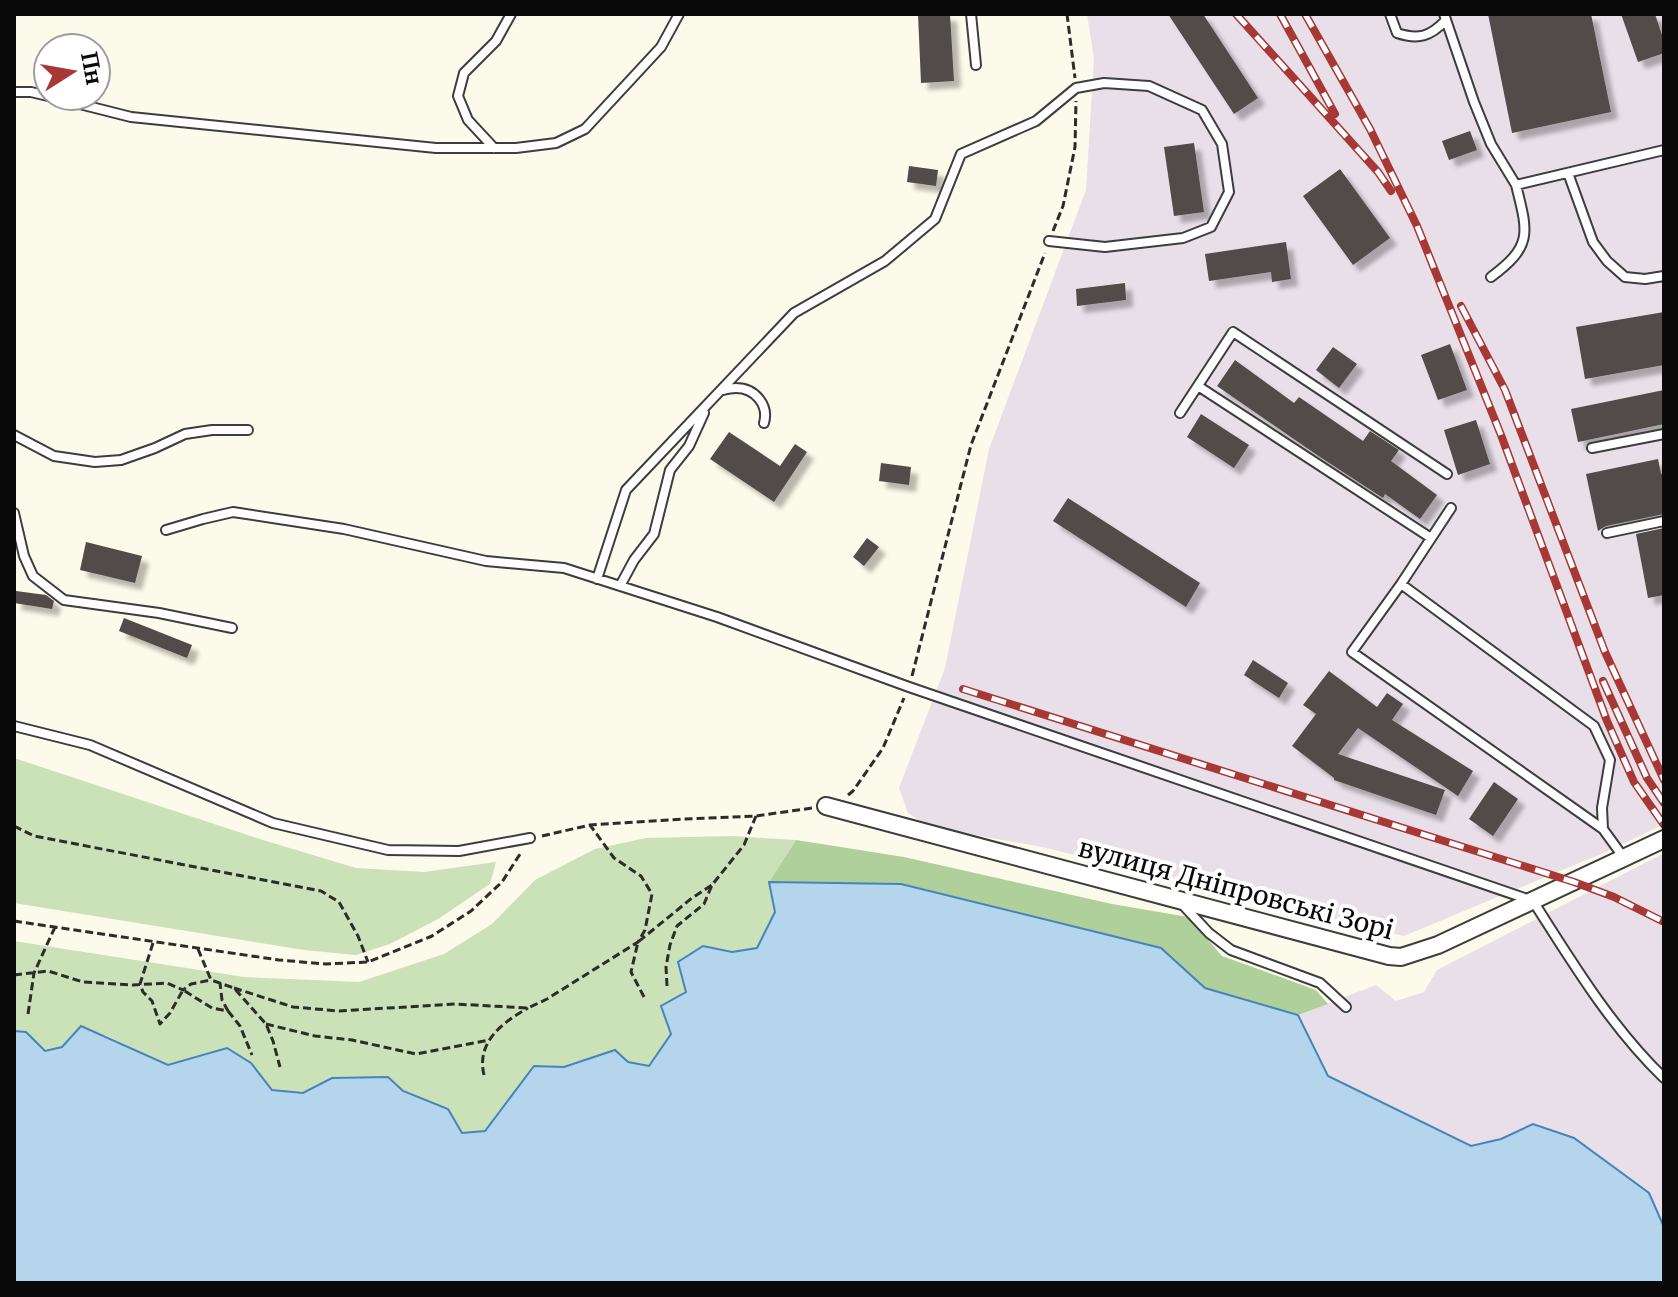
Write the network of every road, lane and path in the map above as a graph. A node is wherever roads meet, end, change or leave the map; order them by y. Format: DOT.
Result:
graph roads {
  1 [pos="511,14"];
  2 [pos="679,14"];
  3 [pos="971,14"];
  4 [pos="1067,14"];
  5 [pos="1390,14"];
  6 [pos="1445,17"];
  7 [pos="976,65"];
  8 [pos="1076,88"];
  9 [pos="111,112"];
  10 [pos="494,148"];
  11 [pos="1664,150"];
  12 [pos="1568,173"];
  13 [pos="1516,185"];
  14 [pos="1049,241"];
  15 [pos="1664,276"];
  16 [pos="1491,277"];
  17 [pos="1198,386"];
  18 [pos="722,390"];
  19 [pos="708,405"];
  20 [pos="1180,413"];
  21 [pos="764,423"];
  22 [pos="248,430"];
  23 [pos="1664,434"];
  24 [pos="14,435"];
  25 [pos="1592,448"];
  26 [pos="1447,474"];
  27 [pos="1451,508"];
  28 [pos="14,513"];
  29 [pos="1664,521"];
  30 [pos="166,530"];
  31 [pos="1607,533"];
  32 [pos="1431,538"];
  33 [pos="597,579"];
  34 [pos="1401,584"];
  35 [pos="620,586"];
  36 [pos="232,628"];
  37 [pos="909,687"];
  38 [pos="14,726"];
  39 [pos="826,806"];
  40 [pos="756,816"];
  41 [pos="590,825"];
  42 [pos="14,826"];
  43 [pos="1603,829"];
  44 [pos="530,838"];
  45 [pos="1664,839"];
  46 [pos="1625,858"];
  47 [pos="712,885"];
  48 [pos="1178,899"];
  49 [pos="1533,901"];
  50 [pos="14,921"];
  51 [pos="55,927"];
  52 [pos="638,942"];
  53 [pos="153,943"];
  54 [pos="198,949"];
  55 [pos="368,962"];
  56 [pos="34,973"];
  57 [pos="14,975"];
  58 [pos="211,980"];
  59 [pos="220,983"];
  60 [pos="140,984"];
  61 [pos="667,986"];
  62 [pos="234,988"];
  63 [pos="183,990"];
  64 [pos="644,997"];
  65 [pos="1346,1007"];
  66 [pos="528,1008"];
  67 [pos="228,1011"];
  68 [pos="28,1014"];
  69 [pos="266,1024"];
  70 [pos="489,1040"];
  71 [pos="252,1055"];
  72 [pos="280,1067"];
  73 [pos="484,1075"];
  74 [pos="1664,1078"];
  1 -- 10 [label="lane"];
  2 -- 10 [label="lane"];
  3 -- 7 [label="lane"];
  4 -- 8 [label="path"];
  5 -- 6 [label="lane"];
  6 -- 13 [label="lane"];
  8 -- 14 [label="path"];
  8 -- 14 [label="lane"];
  8 -- 18 [label="lane"];
  9 -- 10 [label="lane"];
  11 -- 12 [label="lane"];
  12 -- 13 [label="lane"];
  12 -- 15 [label="lane"];
  13 -- 16 [label="lane"];
  14 -- 37 [label="path"];
  17 -- 20 [label="lane"];
  17 -- 26 [label="lane"];
  17 -- 32 [label="lane"];
  18 -- 19 [label="lane"];
  18 -- 21 [label="lane"];
  19 -- 33 [label="lane"];
  19 -- 35 [label="lane"];
  22 -- 24 [label="lane"];
  23 -- 25 [label="lane"];
  27 -- 32 [label="lane"];
  28 -- 36 [label="lane"];
  29 -- 31 [label="lane"];
  30 -- 33 [label="lane"];
  32 -- 34 [label="lane"];
  33 -- 35 [label="lane"];
  34 -- 43 [label="lane"];
  34 -- 43 [label="lane"];
  35 -- 37 [label="lane"];
  37 -- 39 [label="path"];
  37 -- 49 [label="lane"];
  38 -- 44 [label="lane"];
  39 -- 40 [label="path"];
  39 -- 48 [label="street, вулиця Дніпровські Зорі"];
  40 -- 41 [label="path"];
  40 -- 47 [label="path"];
  41 -- 44 [label="path"];
  41 -- 52 [label="path"];
  42 -- 55 [label="path"];
  43 -- 46 [label="lane"];
  44 -- 55 [label="path"];
  45 -- 46 [label="street, вулиця Дніпровські Зорі"];
  46 -- 49 [label="street, вулиця Дніпровські Зорі"];
  47 -- 52 [label="path"];
  47 -- 61 [label="path"];
  48 -- 49 [label="street, вулиця Дніпровські Зорі"];
  48 -- 65 [label="lane"];
  49 -- 74 [label="lane"];
  50 -- 51 [label="path"];
  51 -- 53 [label="path"];
  51 -- 56 [label="path"];
  52 -- 64 [label="path"];
  52 -- 66 [label="path"];
  53 -- 54 [label="path"];
  53 -- 60 [label="path"];
  54 -- 55 [label="path"];
  54 -- 58 [label="path"];
  56 -- 57 [label="path"];
  56 -- 60 [label="path"];
  56 -- 68 [label="path"];
  58 -- 59 [label="path"];
  58 -- 63 [label="path"];
  59 -- 62 [label="path"];
  59 -- 67 [label="path"];
  60 -- 63 [label="path"];
  60 -- 63 [label="path"];
  62 -- 66 [label="path"];
  62 -- 69 [label="path"];
  63 -- 67 [label="path"];
  66 -- 70 [label="path"];
  67 -- 71 [label="path"];
  69 -- 70 [label="path"];
  69 -- 72 [label="path"];
  70 -- 73 [label="path"];
}
